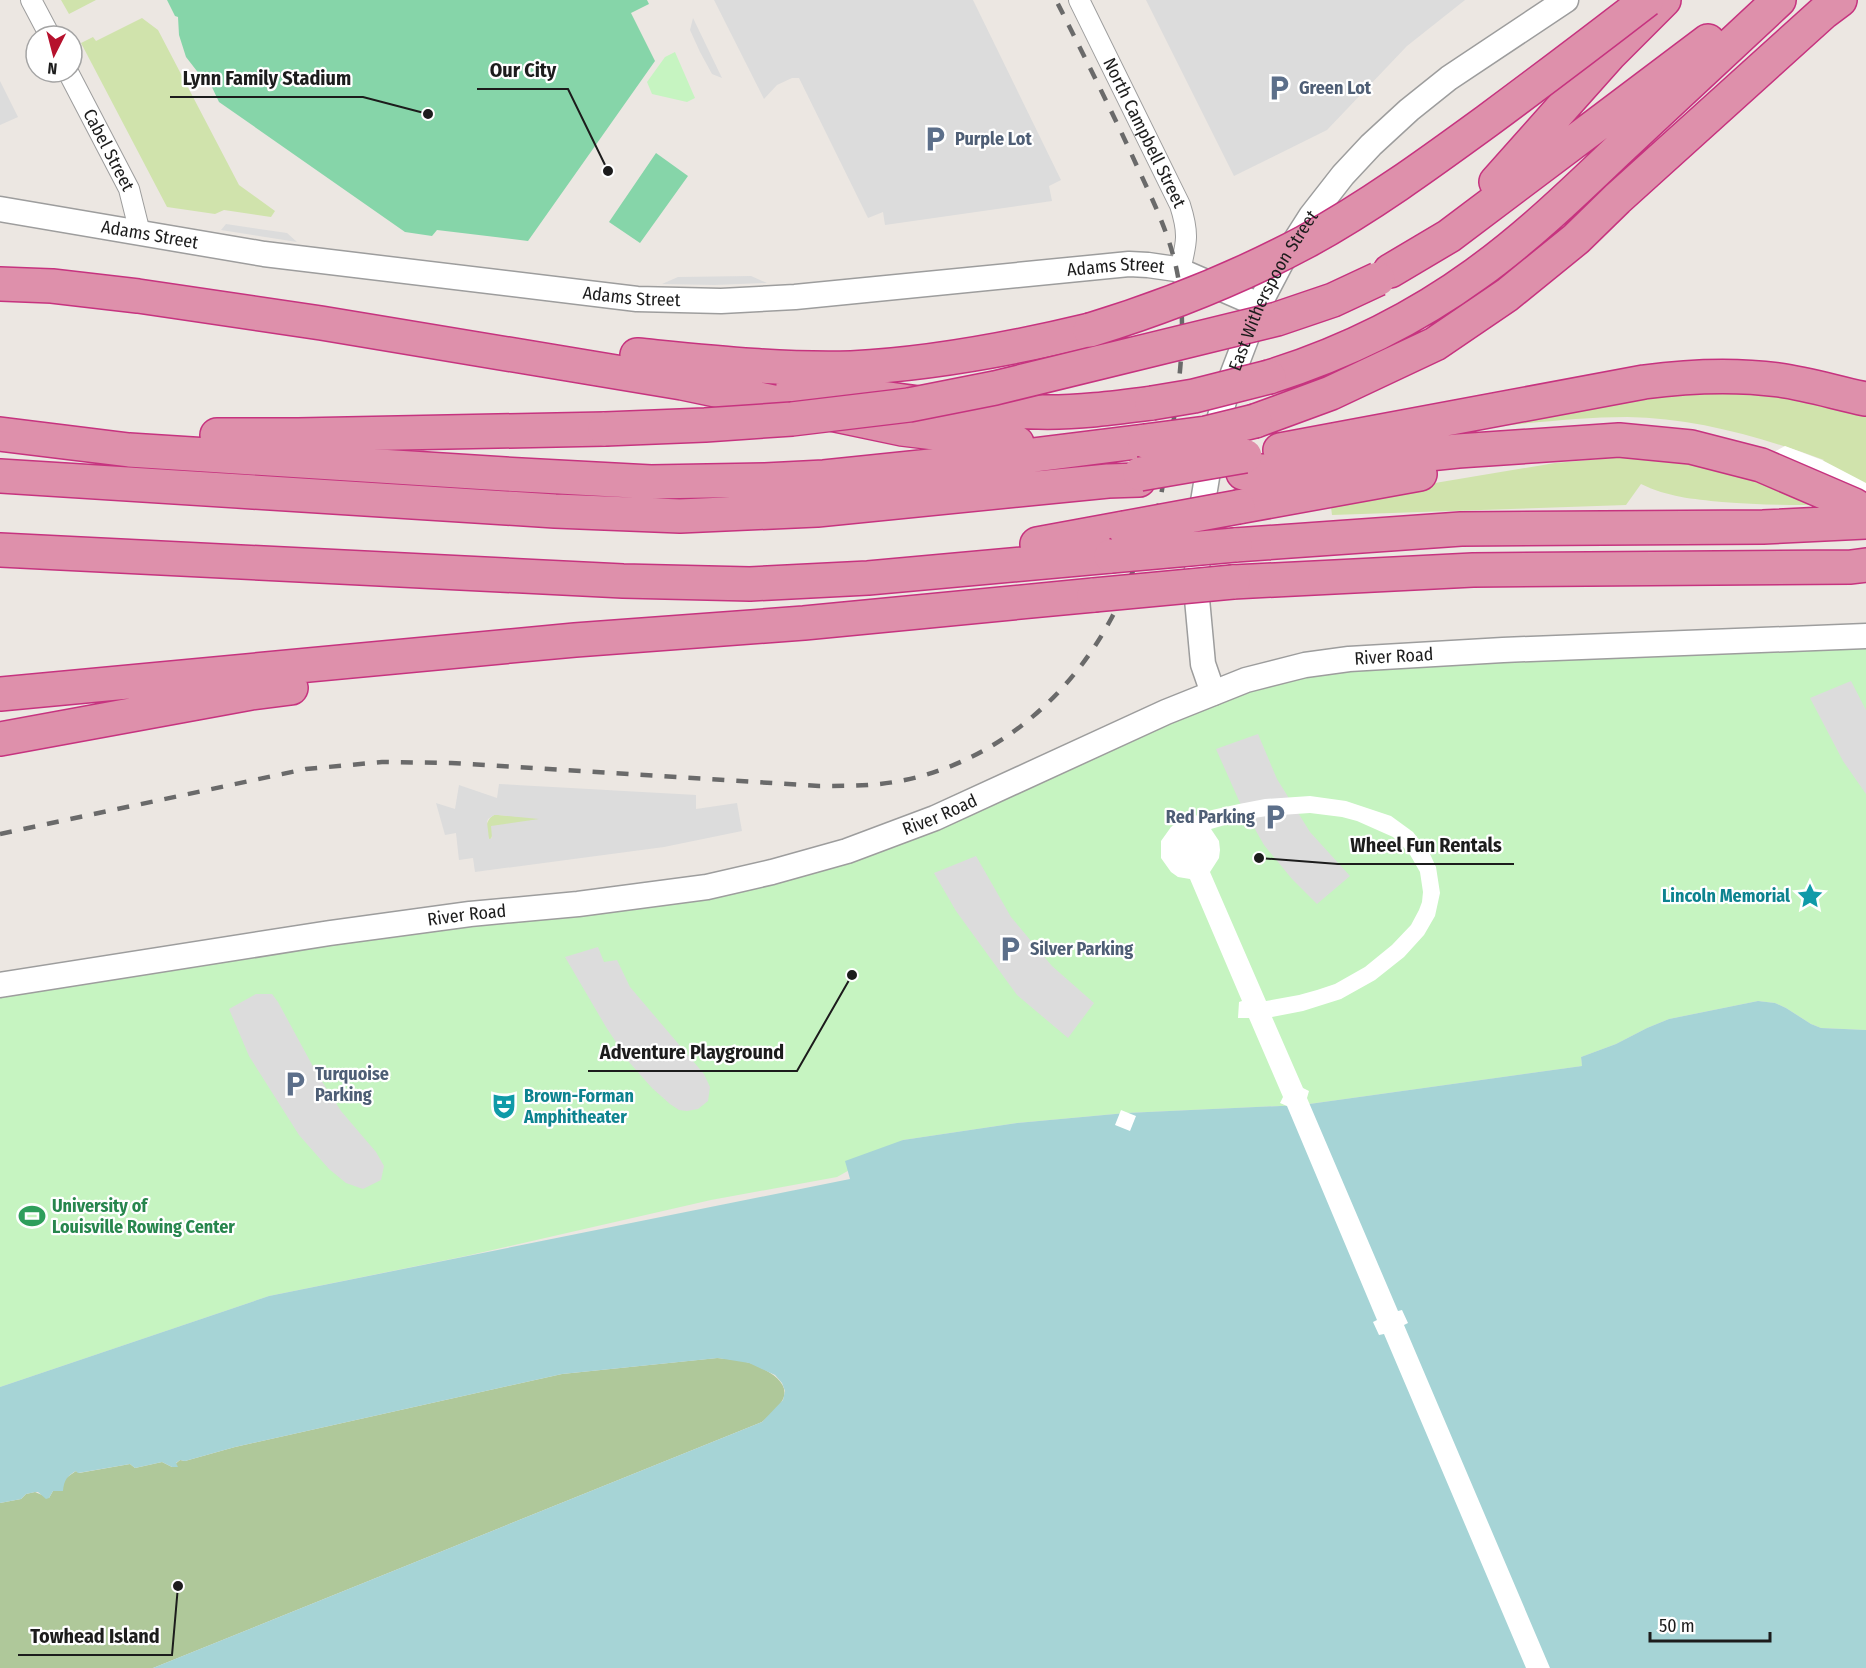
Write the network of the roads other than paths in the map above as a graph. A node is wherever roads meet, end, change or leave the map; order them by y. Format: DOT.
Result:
graph roads {
  1 [pos="31,0"];
  2 [pos="1079,0"];
  3 [pos="1647,0"];
  4 [pos="1664,0"];
  5 [pos="1762,0"];
  6 [pos="1779,0"];
  7 [pos="1840,0"];
  8 [pos="1562,1"];
  9 [pos="44,24"];
  10 [pos="74,84"];
  11 [pos="0,209"];
  12 [pos="140,233"];
  13 [pos="1180,270"];
  14 [pos="1384,275"];
  15 [pos="0,284"];
  16 [pos="1258,305"];
  17 [pos="321,323"];
  18 [pos="595,350"];
  19 [pos="1866,399"];
  20 [pos="0,433"];
  21 [pos="1064,452"];
  22 [pos="1244,464"];
  23 [pos="1761,465"];
  24 [pos="0,476"];
  25 [pos="1866,512"];
  26 [pos="1866,522"];
  27 [pos="1117,542"];
  28 [pos="0,550"];
  29 [pos="1866,565"];
  30 [pos="804,623"];
  31 [pos="1866,636"];
  32 [pos="1213,693"];
  33 [pos="0,694"];
  34 [pos="0,739"];
  35 [pos="0,985"];
  1 -- 9 [label="street"];
  2 -- 13 [label="street, North Campbell Street"];
  3 -- 18 [label="highway, bridge"];
  4 -- 14 [label="highway"];
  5 -- 14 [label="highway"];
  6 -- 18 [label="highway, bridge"];
  7 -- 21 [label="highway, bridge"];
  8 -- 16 [label="street, East Witherspoon Street"];
  10 -- 12 [label="street, Cabel Street"];
  11 -- 12 [label="street, Adams Street"];
  12 -- 13 [label="street, Adams Street"];
  13 -- 16 [label="street, Adams Street"];
  14 -- 20 [label="highway, bridge"];
  15 -- 17 [label="highway"];
  16 -- 32 [label="street, East Witherspoon Street"];
  17 -- 18 [label="highway"];
  17 -- 21 [label="highway"];
  19 -- 22 [label="highway"];
  20 -- 21 [label="highway"];
  22 -- 23 [label="highway"];
  22 -- 24 [label="highway"];
  23 -- 25 [label="highway"];
  23 -- 27 [label="highway, bridge"];
  26 -- 27 [label="highway, bridge"];
  27 -- 28 [label="highway"];
  29 -- 30 [label="highway, bridge"];
  30 -- 33 [label="highway"];
  30 -- 34 [label="highway"];
  31 -- 32 [label="street, River Road"];
  32 -- 35 [label="street, River Road"];
}
